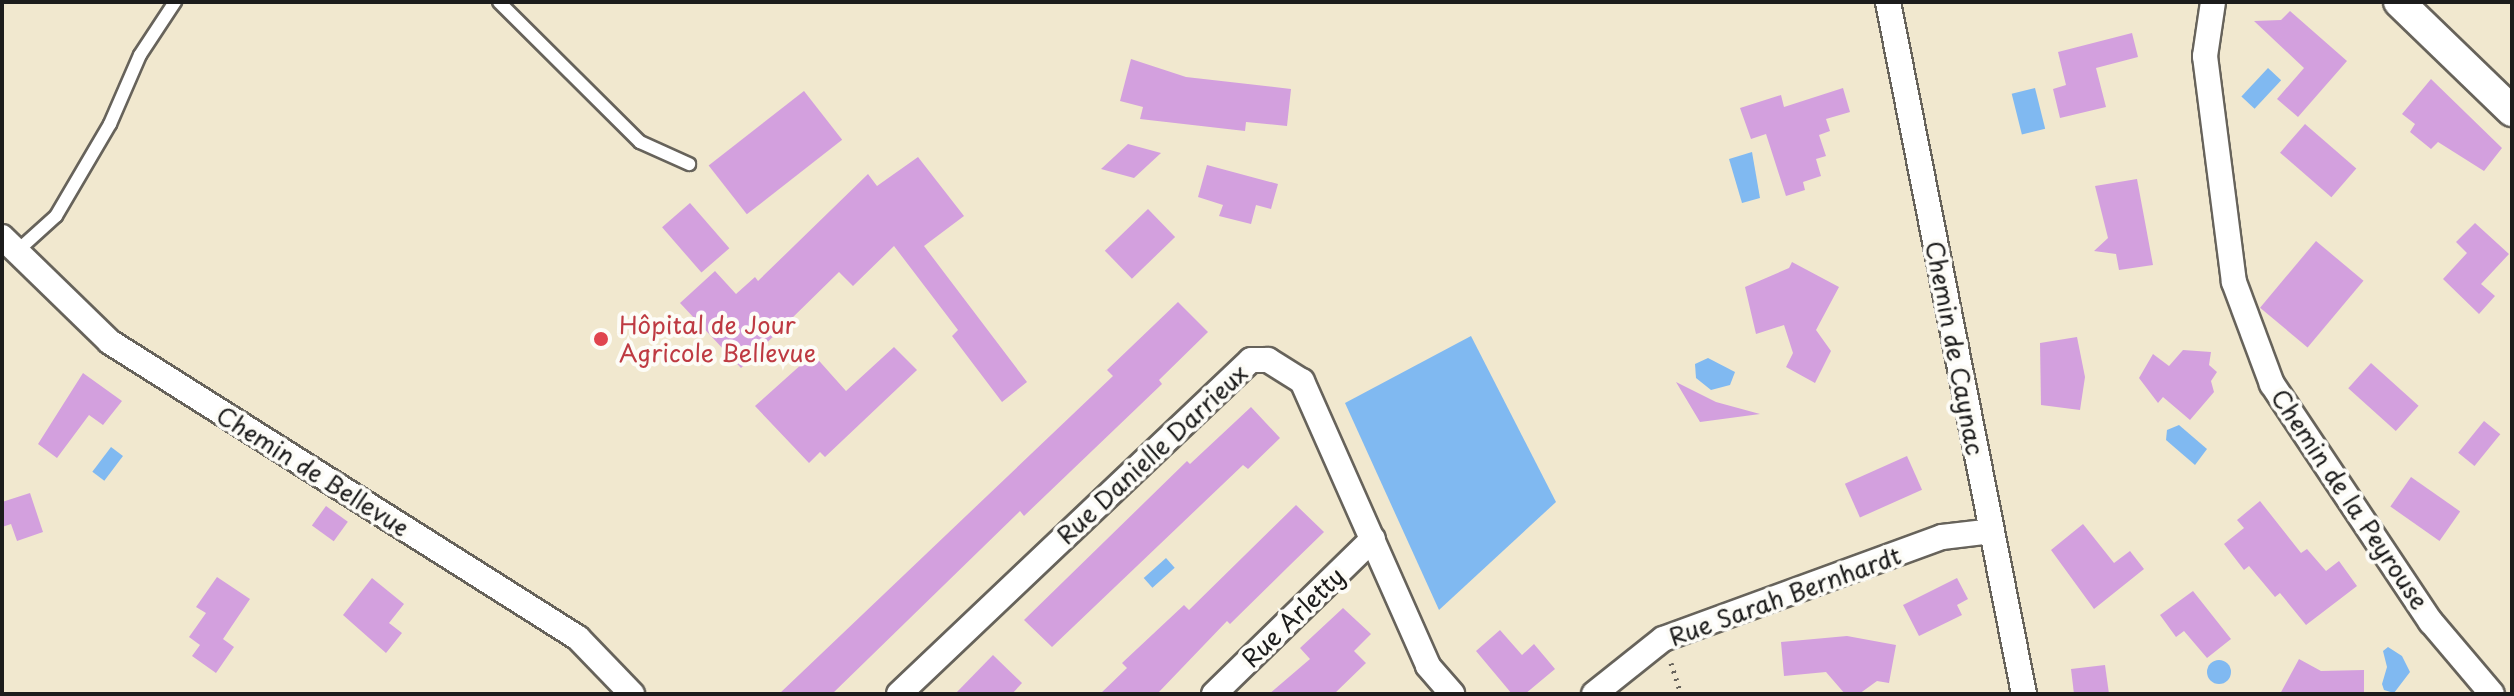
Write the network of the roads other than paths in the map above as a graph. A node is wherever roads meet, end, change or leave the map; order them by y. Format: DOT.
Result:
graph roads {
  1 [pos="175,2"];
  2 [pos="499,2"];
  3 [pos="1888,2"];
  4 [pos="2213,2"];
  5 [pos="2399,2"];
  6 [pos="2512,111"];
  7 [pos="689,164"];
  8 [pos="9,245"];
  9 [pos="1992,531"];
  10 [pos="1373,539"];
  11 [pos="632,694"];
  12 [pos="899,694"];
  13 [pos="1214,694"];
  14 [pos="1452,694"];
  15 [pos="1594,694"];
  16 [pos="2024,694"];
  17 [pos="2492,694"];
  1 -- 8 [label="lane"];
  2 -- 7 [label="lane"];
  3 -- 9 [label="street, Chemin de Caynac"];
  4 -- 17 [label="street, Chemin de la Peyrouse"];
  5 -- 6 [label="street"];
  8 -- 11 [label="street, Chemin de Bellevue"];
  9 -- 15 [label="street, Rue Sarah Bernhardt"];
  9 -- 16 [label="street, Chemin de Caynac"];
  10 -- 12 [label="street, Rue Danielle Darrieux"];
  10 -- 13 [label="street, Rue Arletty"];
  10 -- 14 [label="street, Rue Danielle Darrieux"];
}
